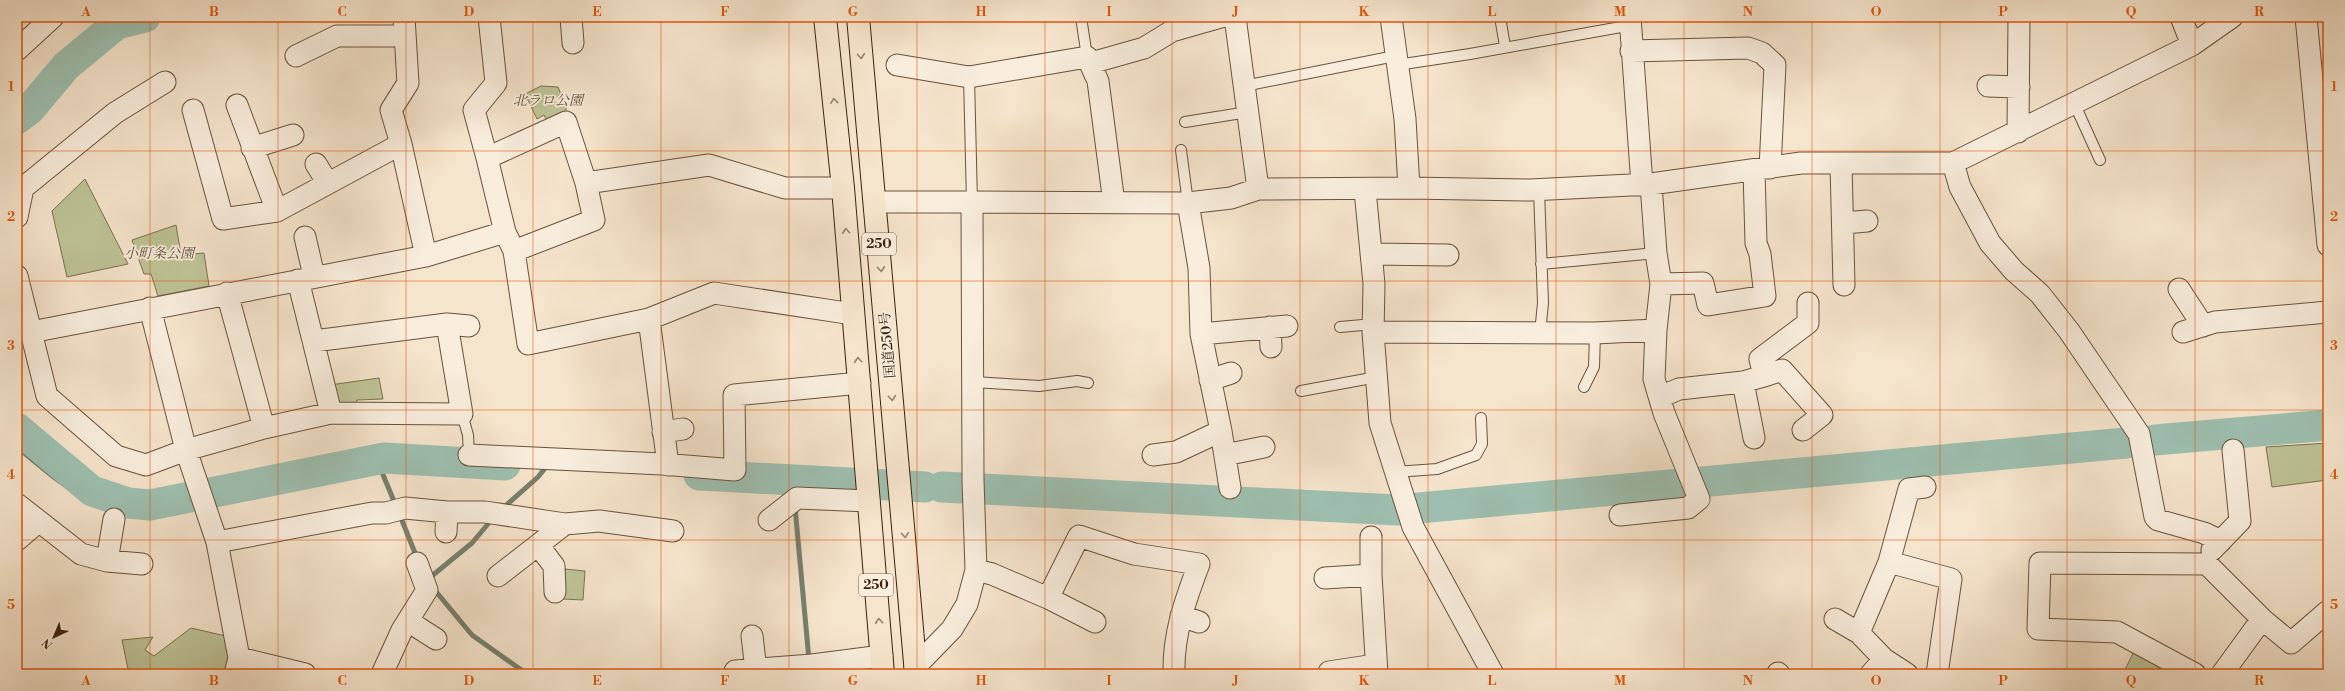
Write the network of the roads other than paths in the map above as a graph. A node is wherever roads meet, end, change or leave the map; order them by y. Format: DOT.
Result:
graph roads {
  1 [pos="53,17"];
  2 [pos="489,17"];
  3 [pos="571,17"];
  4 [pos="825,17"];
  5 [pos="858,17"];
  6 [pos="1081,17"];
  7 [pos="1221,17"];
  8 [pos="1235,17"];
  9 [pos="1392,17"];
  10 [pos="1500,17"];
  11 [pos="2019,17"];
  12 [pos="2180,17"];
  13 [pos="2232,17"];
  14 [pos="2306,17"];
  15 [pos="1629,20"];
  16 [pos="404,27"];
  17 [pos="573,43"];
  18 [pos="2192,45"];
  19 [pos="1505,46"];
  20 [pos="17,50"];
  21 [pos="1631,51"];
  22 [pos="296,56"];
  23 [pos="1089,60"];
  24 [pos="1396,60"];
  25 [pos="897,65"];
  26 [pos="969,77"];
  27 [pos="165,82"];
  28 [pos="1244,86"];
  29 [pos="1988,86"];
  30 [pos="2019,87"];
  31 [pos="2075,104"];
  32 [pos="237,105"];
  33 [pos="193,110"];
  34 [pos="1248,112"];
  35 [pos="1185,122"];
  36 [pos="2018,132"];
  37 [pos="293,135"];
  38 [pos="401,144"];
  39 [pos="252,148"];
  40 [pos="1181,150"];
  41 [pos="487,158"];
  42 [pos="2100,160"];
  43 [pos="1953,163"];
  44 [pos="316,164"];
  45 [pos="1841,164"];
  46 [pos="1762,169"];
  47 [pos="327,182"];
  48 [pos="586,183"];
  49 [pos="1647,184"];
  50 [pos="843,188"];
  51 [pos="1409,188"];
  52 [pos="1258,189"];
  53 [pos="1366,190"];
  54 [pos="1539,190"];
  55 [pos="875,202"];
  56 [pos="972,202"];
  57 [pos="1114,203"];
  58 [pos="1188,203"];
  59 [pos="277,211"];
  60 [pos="17,216"];
  61 [pos="1867,221"];
  62 [pos="1844,223"];
  63 [pos="505,232"];
  64 [pos="305,237"];
  65 [pos="2328,245"];
  66 [pos="514,252"];
  67 [pos="1656,253"];
  68 [pos="1371,254"];
  69 [pos="1448,255"];
  70 [pos="426,256"];
  71 [pos="1541,264"];
  72 [pos="17,276"];
  73 [pos="306,278"];
  74 [pos="1661,284"];
  75 [pos="1844,285"];
  76 [pos="2179,289"];
  77 [pos="227,293"];
  78 [pos="1808,303"];
  79 [pos="150,308"];
  80 [pos="2328,312"];
  81 [pos="853,314"];
  82 [pos="649,319"];
  83 [pos="447,324"];
  84 [pos="469,326"];
  85 [pos="2204,326"];
  86 [pos="1340,327"];
  87 [pos="1374,328"];
  88 [pos="1656,330"];
  89 [pos="31,332"];
  90 [pos="2183,332"];
  91 [pos="1276,333"];
  92 [pos="1540,333"];
  93 [pos="1595,333"];
  94 [pos="1201,334"];
  95 [pos="314,341"];
  96 [pos="1231,373"];
  97 [pos="1764,376"];
  98 [pos="1377,377"];
  99 [pos="1210,380"];
  100 [pos="974,382"];
  101 [pos="1743,382"];
  102 [pos="860,383"];
  103 [pos="1088,383"];
  104 [pos="1584,387"];
  105 [pos="1301,391"];
  106 [pos="1660,397"];
  107 [pos="331,413"];
  108 [pos="462,414"];
  109 [pos="1481,418"];
  110 [pos="264,428"];
  111 [pos="1221,430"];
  112 [pos="1803,430"];
  113 [pos="1754,438"];
  114 [pos="1264,447"];
  115 [pos="186,450"];
  116 [pos="2233,450"];
  117 [pos="469,455"];
  118 [pos="1153,455"];
  119 [pos="1224,455"];
  120 [pos="668,465"];
  121 [pos="1395,472"];
  122 [pos="1925,487"];
  123 [pos="1230,488"];
  124 [pos="869,499"];
  125 [pos="17,504"];
  126 [pos="1620,515"];
  127 [pos="114,519"];
  128 [pos="769,520"];
  129 [pos="38,522"];
  130 [pos="565,524"];
  131 [pos="673,531"];
  132 [pos="1371,537"];
  133 [pos="17,540"];
  134 [pos="2221,541"];
  135 [pos="217,542"];
  136 [pos="538,545"];
  137 [pos="1889,562"];
  138 [pos="142,564"];
  139 [pos="2207,564"];
  140 [pos="114,568"];
  141 [pos="976,570"];
  142 [pos="1370,575"];
  143 [pos="498,576"];
  144 [pos="422,578"];
  145 [pos="1325,578"];
  146 [pos="555,592"];
  147 [pos="1048,598"];
  148 [pos="2328,611"];
  149 [pos="1835,618"];
  150 [pos="2262,619"];
  151 [pos="408,621"];
  152 [pos="1095,622"];
  153 [pos="1859,633"];
  154 [pos="752,636"];
  155 [pos="436,639"];
  156 [pos="882,665"];
  157 [pos="237,666"];
  158 [pos="1877,667"];
  159 [pos="756,670"];
  160 [pos="811,670"];
  161 [pos="916,670"];
  162 [pos="1376,670"];
  163 [pos="735,671"];
  164 [pos="1329,672"];
  165 [pos="305,674"];
  166 [pos="382,674"];
  167 [pos="1174,674"];
  168 [pos="1493,674"];
  169 [pos="1907,674"];
  170 [pos="1937,674"];
  171 [pos="2195,674"];
  172 [pos="2222,674"];
  1 -- 20 [label="street"];
  2 -- 41 [label="street"];
  3 -- 17 [label="street"];
  50 -- 4 [label="highway, 250, one-way"];
  5 -- 55 [label="highway, 国道250号 / 250, one-way"];
  6 -- 23 [label="lane"];
  7 -- 23 [label="street"];
  8 -- 28 [label="street"];
  9 -- 24 [label="street"];
  10 -- 19 [label="lane"];
  11 -- 30 [label="street"];
  12 -- 18 [label="street"];
  13 -- 18 [label="street"];
  14 -- 65 [label="street"];
  15 -- 19 [label="lane"];
  15 -- 21 [label="street"];
  16 -- 22 [label="street"];
  16 -- 38 [label="street"];
  18 -- 31 [label="street"];
  19 -- 24 [label="lane"];
  21 -- 46 [label="street"];
  21 -- 49 [label="street"];
  23 -- 26 [label="street"];
  23 -- 57 [label="street"];
  24 -- 28 [label="lane"];
  24 -- 51 [label="street"];
  25 -- 26 [label="street"];
  26 -- 56 [label="lane"];
  27 -- 60 [label="street"];
  28 -- 34 [label="street"];
  29 -- 30 [label="street"];
  30 -- 36 [label="street"];
  31 -- 36 [label="street"];
  31 -- 42 [label="lane"];
  32 -- 39 [label="street"];
  33 -- 59 [label="street"];
  34 -- 35 [label="lane"];
  34 -- 52 [label="street"];
  36 -- 43 [label="street"];
  37 -- 39 [label="street"];
  38 -- 47 [label="street"];
  38 -- 70 [label="street"];
  39 -- 59 [label="street"];
  40 -- 58 [label="lane"];
  41 -- 48 [label="street"];
  41 -- 63 [label="street"];
  43 -- 45 [label="street"];
  43 -- 134 [label="street"];
  44 -- 47 [label="street"];
  45 -- 46 [label="street"];
  45 -- 62 [label="street"];
  46 -- 49 [label="street"];
  46 -- 74 [label="street"];
  47 -- 59 [label="street"];
  48 -- 50 [label="street"];
  48 -- 66 [label="street"];
  49 -- 54 [label="street"];
  49 -- 67 [label="street"];
  81 -- 50 [label="highway, 250, one-way"];
  51 -- 53 [label="street"];
  51 -- 54 [label="street"];
  52 -- 53 [label="street"];
  52 -- 58 [label="street"];
  53 -- 68 [label="street"];
  54 -- 71 [label="lane"];
  55 -- 56 [label="street"];
  55 -- 161 [label="highway, 国道250号 / 250, one-way"];
  56 -- 57 [label="street"];
  56 -- 100 [label="street"];
  57 -- 58 [label="street"];
  58 -- 94 [label="street"];
  61 -- 62 [label="street"];
  62 -- 75 [label="street"];
  63 -- 66 [label="street"];
  63 -- 70 [label="street"];
  64 -- 73 [label="street"];
  66 -- 82 [label="street"];
  67 -- 71 [label="lane"];
  67 -- 74 [label="street"];
  68 -- 69 [label="street"];
  68 -- 87 [label="street"];
  70 -- 73 [label="street"];
  71 -- 92 [label="lane"];
  72 -- 89 [label="street"];
  73 -- 77 [label="street"];
  73 -- 95 [label="street"];
  74 -- 88 [label="street"];
  76 -- 85 [label="street"];
  77 -- 79 [label="street"];
  77 -- 110 [label="street"];
  78 -- 97 [label="street"];
  79 -- 89 [label="street"];
  79 -- 115 [label="street"];
  80 -- 85 [label="street"];
  81 -- 82 [label="street"];
  102 -- 81 [label="highway, 250, one-way"];
  82 -- 120 [label="street"];
  83 -- 84 [label="street"];
  83 -- 95 [label="street"];
  83 -- 108 [label="street"];
  85 -- 90 [label="street"];
  86 -- 87 [label="lane"];
  87 -- 92 [label="street"];
  87 -- 98 [label="street"];
  88 -- 93 [label="street"];
  88 -- 106 [label="street"];
  89 -- 115 [label="street"];
  91 -- 94 [label="street"];
  92 -- 93 [label="street"];
  93 -- 104 [label="lane"];
  94 -- 99 [label="street"];
  95 -- 107 [label="street"];
  96 -- 99 [label="street"];
  97 -- 101 [label="street"];
  97 -- 112 [label="street"];
  98 -- 105 [label="lane"];
  98 -- 121 [label="street"];
  99 -- 111 [label="street"];
  100 -- 103 [label="lane"];
  100 -- 141 [label="street"];
  101 -- 106 [label="street"];
  101 -- 113 [label="street"];
  102 -- 120 [label="street"];
  102 -- 124 [label="highway, 250"];
  106 -- 126 [label="street"];
  107 -- 108 [label="street"];
  107 -- 110 [label="street"];
  108 -- 117 [label="lane"];
  109 -- 121 [label="lane"];
  110 -- 115 [label="street"];
  111 -- 118 [label="street"];
  111 -- 119 [label="street"];
  114 -- 119 [label="street"];
  115 -- 135 [label="street"];
  116 -- 134 [label="street"];
  117 -- 120 [label="street"];
  119 -- 123 [label="street"];
  121 -- 168 [label="street"];
  122 -- 137 [label="street"];
  124 -- 128 [label="street"];
  156 -- 124 [label="highway, 250, one-way"];
  125 -- 129 [label="street"];
  127 -- 140 [label="street"];
  129 -- 133 [label="street"];
  129 -- 140 [label="street"];
  130 -- 131 [label="street"];
  130 -- 135 [label="street"];
  130 -- 136 [label="street"];
  132 -- 142 [label="street"];
  134 -- 139 [label="street"];
  135 -- 157 [label="street"];
  136 -- 143 [label="street"];
  136 -- 146 [label="street"];
  137 -- 153 [label="street"];
  137 -- 170 [label="street"];
  138 -- 140 [label="street"];
  139 -- 150 [label="street"];
  139 -- 171 [label="street"];
  141 -- 147 [label="street"];
  141 -- 161 [label="street"];
  142 -- 145 [label="street"];
  142 -- 162 [label="street"];
  144 -- 151 [label="street"];
  147 -- 152 [label="street"];
  147 -- 167 [label="street"];
  148 -- 150 [label="street"];
  149 -- 153 [label="street"];
  150 -- 172 [label="street"];
  151 -- 155 [label="street"];
  151 -- 166 [label="street"];
  153 -- 158 [label="street"];
  154 -- 159 [label="street"];
  156 -- 160 [label="street"];
  157 -- 165 [label="street"];
  158 -- 169 [label="street"];
  159 -- 160 [label="street"];
  159 -- 163 [label="street"];
  162 -- 164 [label="street"];
}
